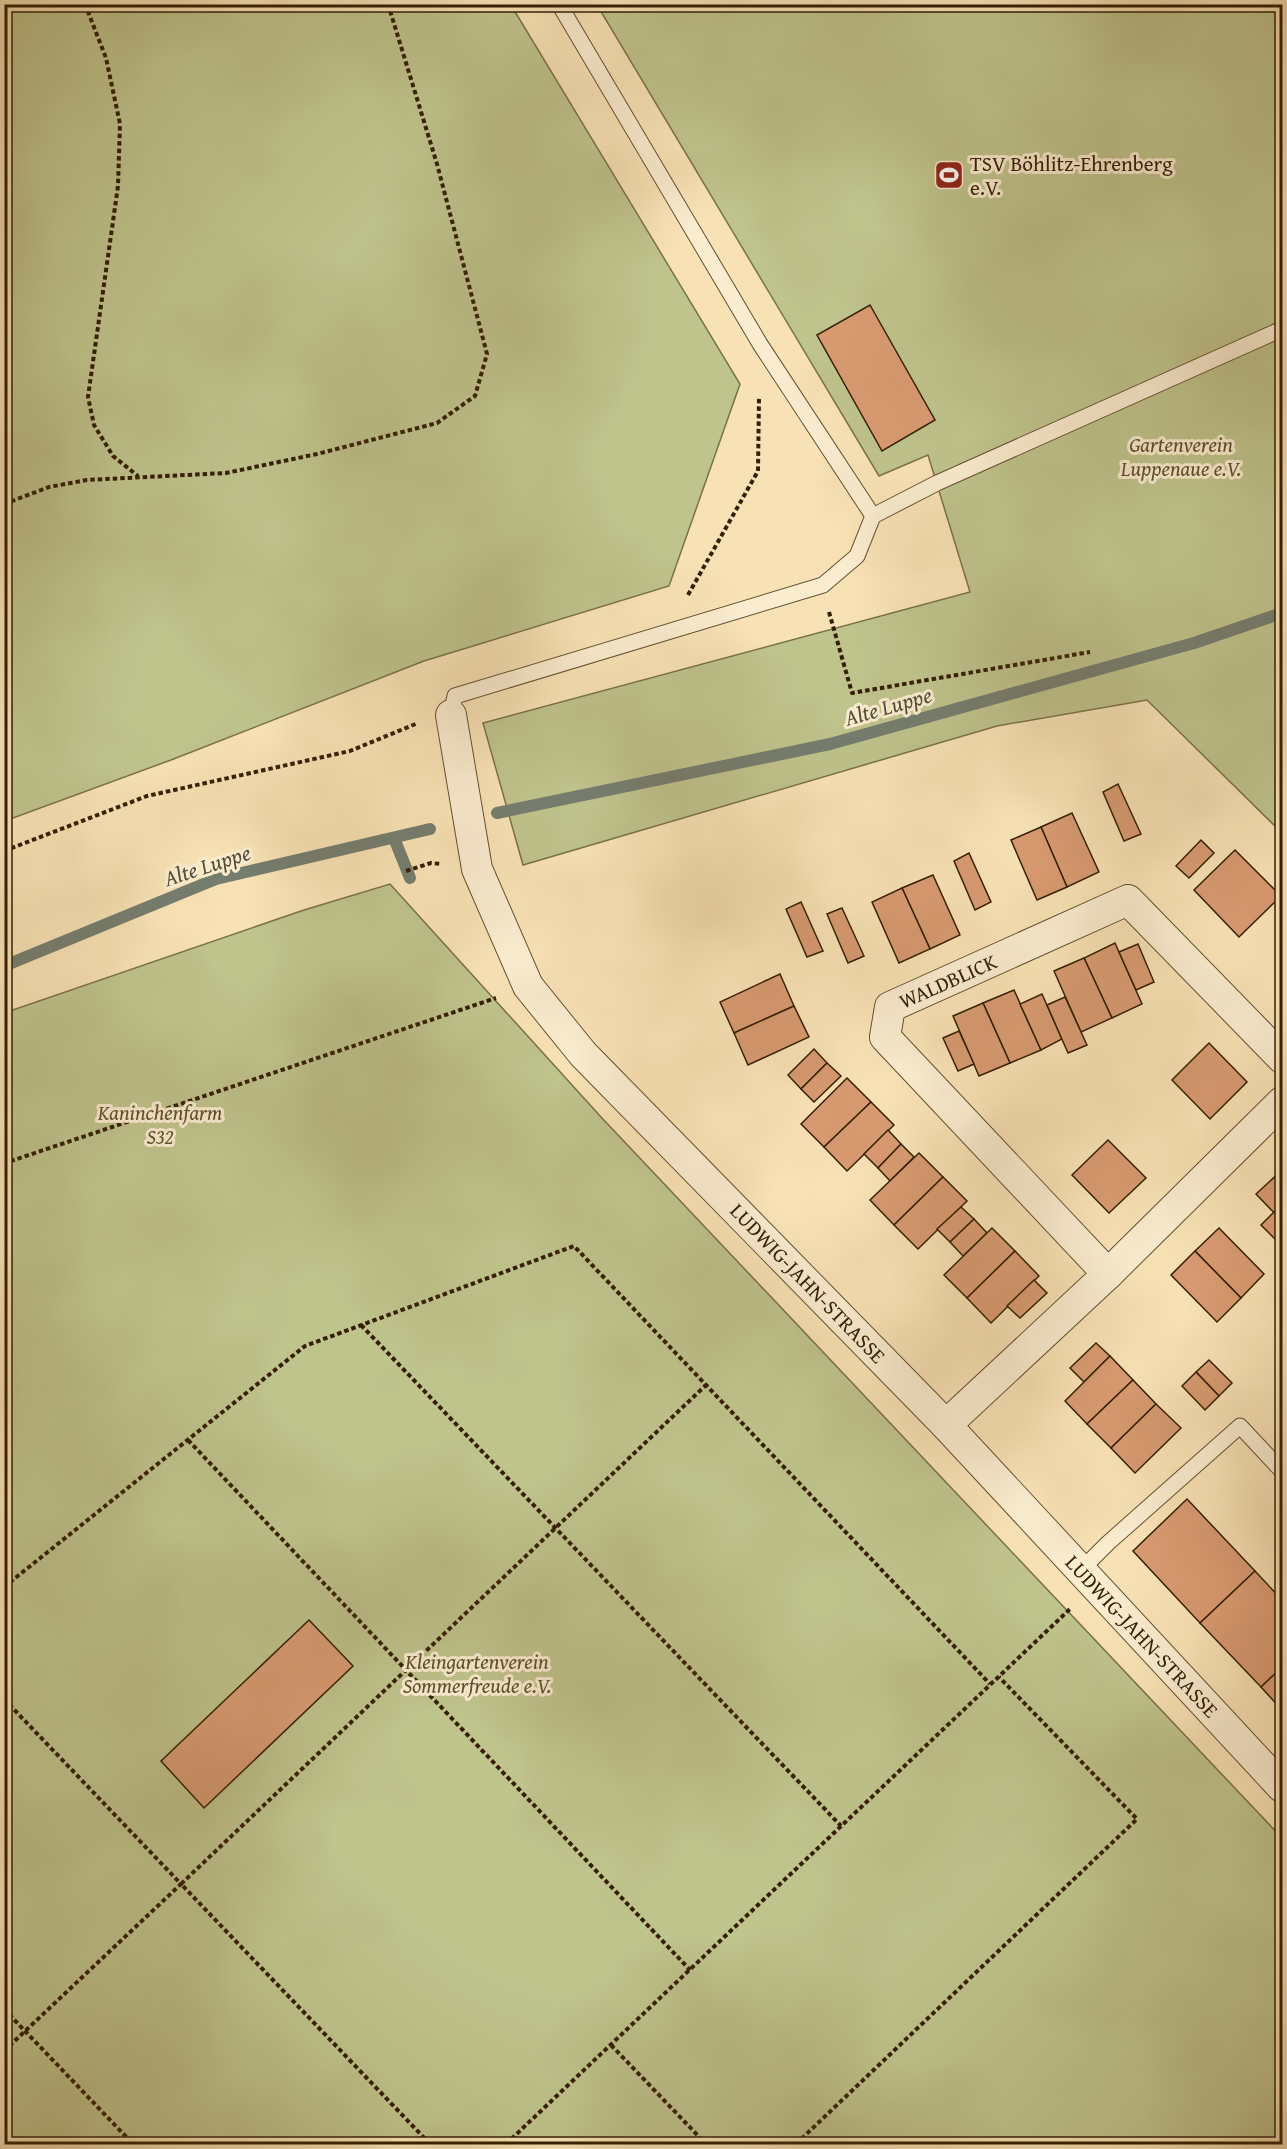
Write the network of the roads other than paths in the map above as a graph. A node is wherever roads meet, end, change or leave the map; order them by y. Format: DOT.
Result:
graph roads {
  1 [pos="559,4"];
  2 [pos="1282,329"];
  3 [pos="873,516"];
  4 [pos="451,715"];
  5 [pos="1282,1058"];
  6 [pos="1282,1102"];
  7 [pos="1108,1274"];
  8 [pos="946,1425"];
  9 [pos="1282,1471"];
  10 [pos="1087,1578"];
  11 [pos="1282,1786"];
  1 -- 3 [label="lane"];
  2 -- 3 [label="lane"];
  3 -- 4 [label="lane"];
  4 -- 8 [label="street, LUDWIG-JAHN-STRASSE"];
  5 -- 7 [label="street, WALDBLICK"];
  6 -- 7 [label="street"];
  7 -- 8 [label="street"];
  8 -- 10 [label="street, LUDWIG-JAHN-STRASSE"];
  9 -- 10 [label="lane"];
  10 -- 11 [label="street, LUDWIG-JAHN-STRASSE"];
}
